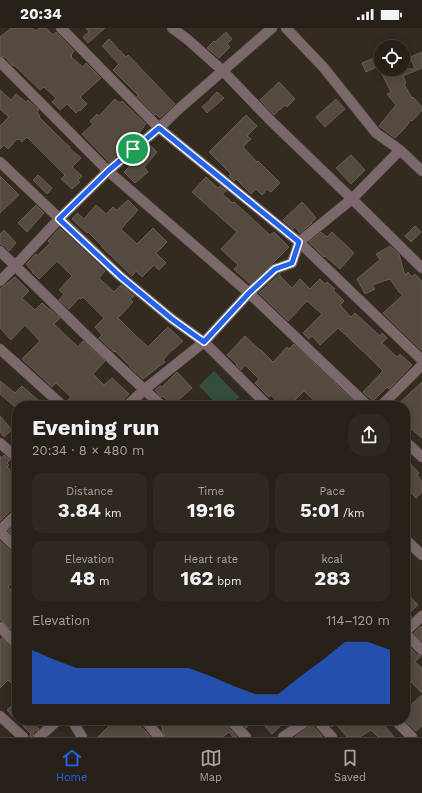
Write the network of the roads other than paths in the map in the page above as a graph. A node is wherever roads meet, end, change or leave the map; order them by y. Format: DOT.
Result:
graph roads {
  1 [pos="61,28"];
  2 [pos="172,28"];
  3 [pos="272,28"];
  4 [pos="286,28"];
  5 [pos="0,62"];
  6 [pos="222,71"];
  7 [pos="159,128"];
  8 [pos="400,150"];
  9 [pos="0,162"];
  10 [pos="108,171"];
  11 [pos="422,172"];
  12 [pos="352,199"];
  13 [pos="59,219"];
  14 [pos="299,242"];
  15 [pos="0,251"];
  16 [pos="15,266"];
  17 [pos="422,268"];
  18 [pos="0,281"];
  19 [pos="249,293"];
  20 [pos="204,342"];
  21 [pos="0,349"];
  22 [pos="422,360"];
  23 [pos="422,365"];
  24 [pos="145,389"];
  25 [pos="57,401"];
  26 [pos="132,401"];
  27 [pos="157,401"];
  28 [pos="263,401"];
  29 [pos="363,401"];
  30 [pos="385,401"];
  31 [pos="0,443"];
  32 [pos="410,446"];
  33 [pos="12,454"];
  34 [pos="422,457"];
  35 [pos="12,519"];
  36 [pos="0,531"];
  37 [pos="12,543"];
  38 [pos="410,543"];
  39 [pos="422,555"];
  40 [pos="422,616"];
  41 [pos="0,627"];
  42 [pos="410,627"];
  43 [pos="410,637"];
  44 [pos="12,640"];
  45 [pos="422,650"];
  46 [pos="0,716"];
  47 [pos="52,725"];
  48 [pos="75,725"];
  49 [pos="149,725"];
  50 [pos="235,725"];
  51 [pos="301,725"];
  52 [pos="321,725"];
  53 [pos="400,725"];
  54 [pos="23,737"];
  55 [pos="39,737"];
  56 [pos="82,737"];
  57 [pos="159,737"];
  58 [pos="246,737"];
  59 [pos="283,737"];
  60 [pos="332,737"];
  61 [pos="412,737"];
  1 -- 7 [label="street"];
  2 -- 6 [label="street"];
  3 -- 6 [label="street"];
  4 -- 8 [label="street"];
  5 -- 10 [label="street"];
  6 -- 7 [label="street"];
  6 -- 12 [label="street"];
  7 -- 10 [label="street"];
  7 -- 14 [label="street"];
  8 -- 11 [label="street"];
  8 -- 12 [label="street"];
  9 -- 13 [label="street"];
  10 -- 13 [label="street"];
  10 -- 19 [label="street"];
  12 -- 14 [label="street"];
  12 -- 17 [label="street"];
  13 -- 16 [label="street"];
  13 -- 20 [label="street"];
  14 -- 19 [label="street"];
  14 -- 22 [label="street"];
  15 -- 16 [label="street"];
  16 -- 18 [label="street"];
  16 -- 24 [label="street"];
  19 -- 20 [label="street"];
  19 -- 29 [label="street"];
  20 -- 24 [label="street"];
  20 -- 28 [label="street"];
  21 -- 25 [label="street"];
  23 -- 30 [label="street"];
  24 -- 26 [label="street"];
  24 -- 27 [label="street"];
  31 -- 33 [label="street"];
  32 -- 34 [label="street"];
  35 -- 36 [label="street"];
  36 -- 37 [label="street"];
  38 -- 39 [label="street"];
  40 -- 42 [label="street"];
  41 -- 44 [label="street"];
  43 -- 45 [label="street"];
  46 -- 54 [label="street"];
  47 -- 55 [label="street"];
  48 -- 56 [label="street"];
  49 -- 57 [label="street"];
  50 -- 58 [label="street"];
  51 -- 59 [label="street"];
  52 -- 60 [label="street"];
  53 -- 61 [label="street"];
}
